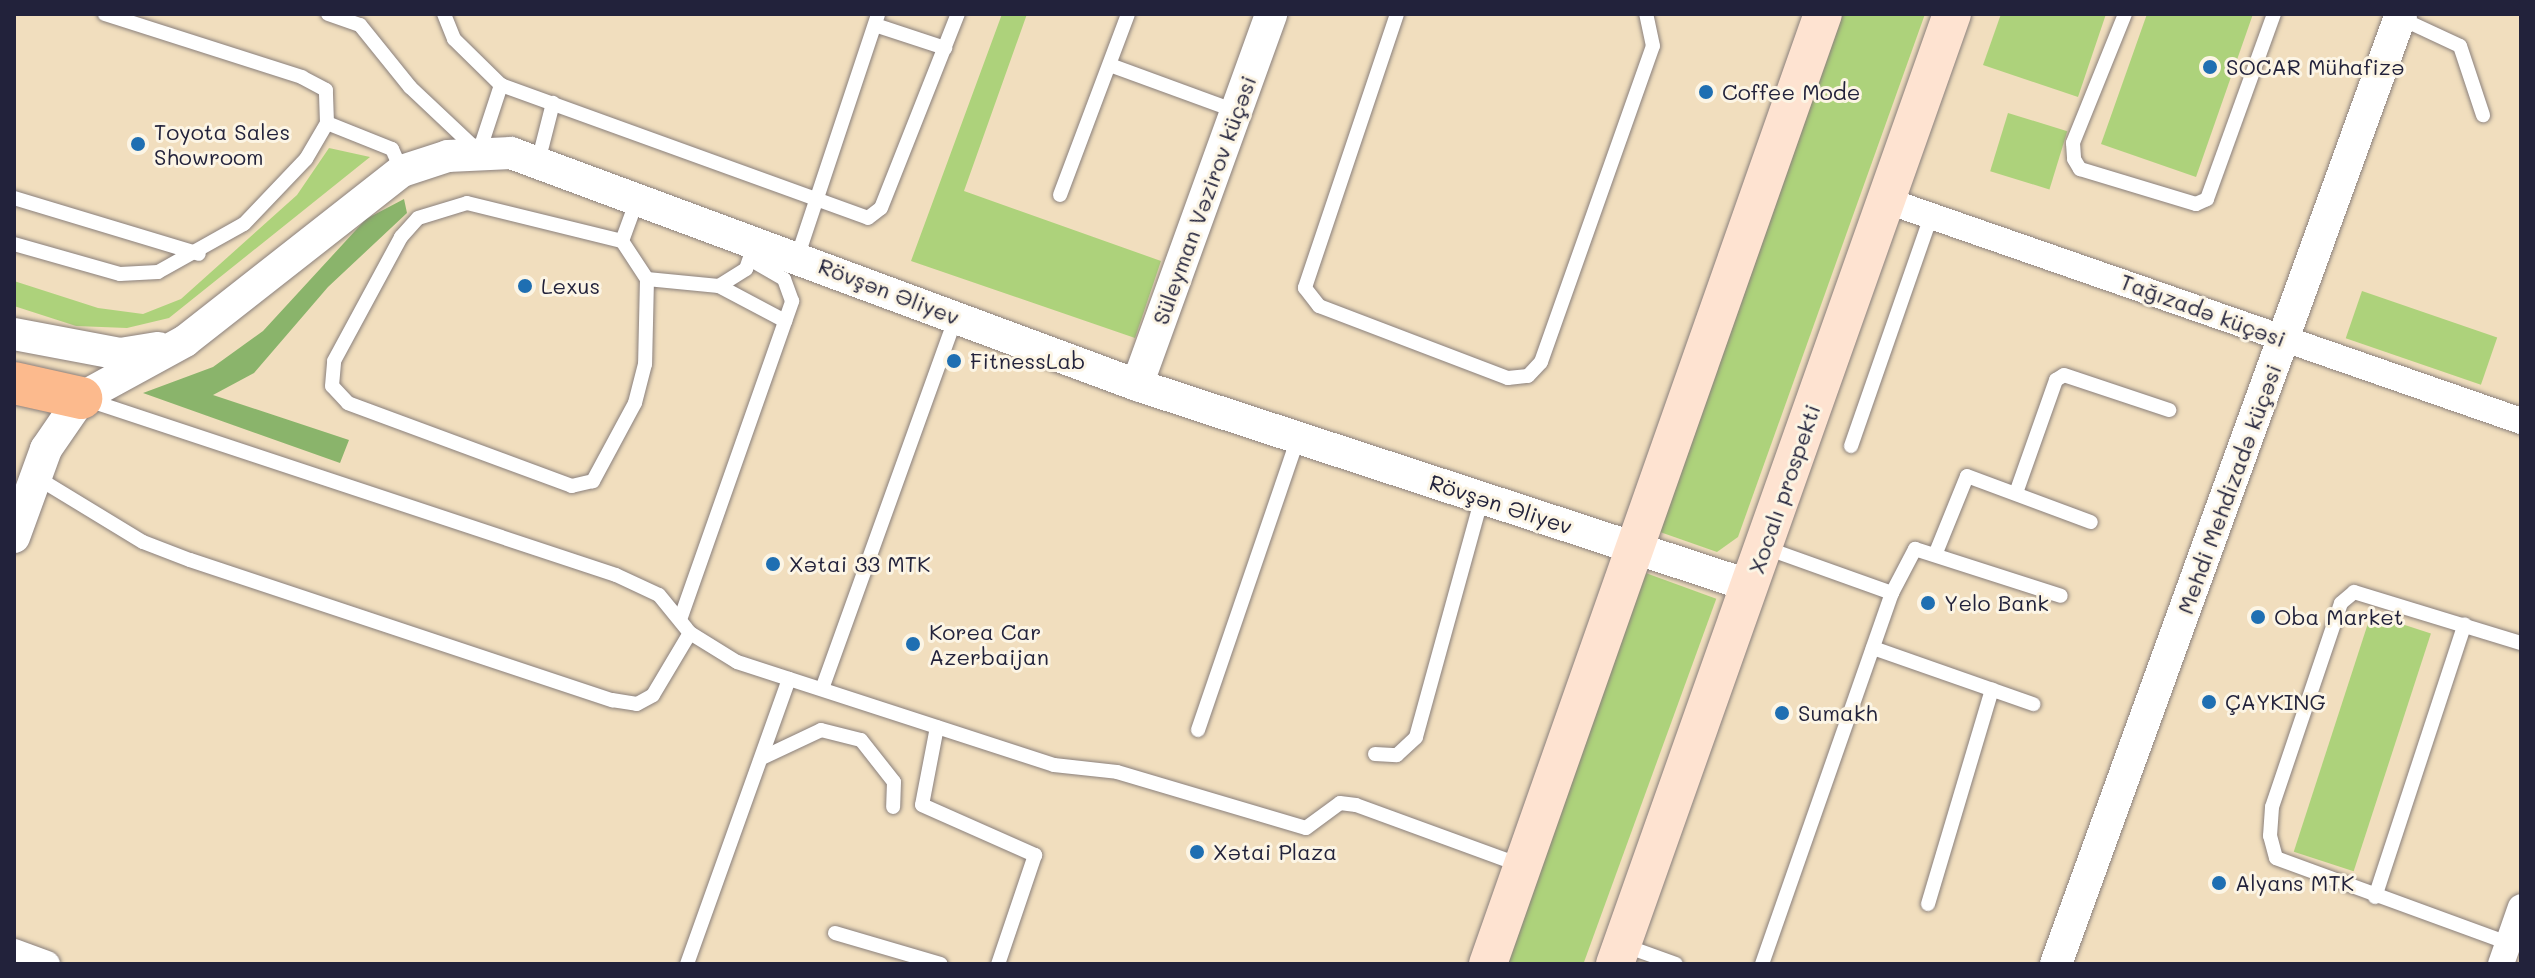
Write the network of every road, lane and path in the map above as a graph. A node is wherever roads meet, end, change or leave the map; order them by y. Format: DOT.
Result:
graph roads {
  1 [pos="105,14"];
  2 [pos="328,14"];
  3 [pos="444,14"];
  4 [pos="958,14"];
  5 [pos="1128,14"];
  6 [pos="1271,14"];
  7 [pos="1397,14"];
  8 [pos="1646,14"];
  9 [pos="1823,14"];
  10 [pos="1952,14"];
  11 [pos="2125,14"];
  12 [pos="2274,14"];
  13 [pos="2400,16"];
  14 [pos="877,19"];
  15 [pos="362,20"];
  16 [pos="945,48"];
  17 [pos="1110,65"];
  18 [pos="501,85"];
  19 [pos="553,103"];
  20 [pos="1237,111"];
  21 [pos="2483,115"];
  22 [pos="327,123"];
  23 [pos="479,152"];
  24 [pos="539,158"];
  25 [pos="402,171"];
  26 [pos="818,195"];
  27 [pos="1060,195"];
  28 [pos="638,196"];
  29 [pos="14,198"];
  30 [pos="1885,200"];
  31 [pos="1931,216"];
  32 [pos="622,241"];
  33 [pos="14,244"];
  34 [pos="753,250"];
  35 [pos="199,254"];
  36 [pos="798,255"];
  37 [pos="647,279"];
  38 [pos="719,286"];
  39 [pos="957,317"];
  40 [pos="785,321"];
  41 [pos="14,334"];
  42 [pos="2284,339"];
  43 [pos="185,341"];
  44 [pos="142,366"];
  45 [pos="14,383"];
  46 [pos="1137,385"];
  47 [pos="81,398"];
  48 [pos="14,403"];
  49 [pos="2169,410"];
  50 [pos="148,416"];
  51 [pos="2521,421"];
  52 [pos="1298,438"];
  53 [pos="1851,446"];
  54 [pos="35,476"];
  55 [pos="2016,493"];
  56 [pos="1482,498"];
  57 [pos="2091,522"];
  58 [pos="14,537"];
  59 [pos="1764,548"];
  60 [pos="1637,549"];
  61 [pos="1935,555"];
  62 [pos="1751,586"];
  63 [pos="1892,593"];
  64 [pos="2061,596"];
  65 [pos="681,617"];
  66 [pos="2465,624"];
  67 [pos="690,633"];
  68 [pos="2521,643"];
  69 [pos="1873,648"];
  70 [pos="789,679"];
  71 [pos="822,689"];
  72 [pos="1992,689"];
  73 [pos="2033,704"];
  74 [pos="937,727"];
  75 [pos="1198,730"];
  76 [pos="1375,754"];
  77 [pos="763,757"];
  78 [pos="893,807"];
  79 [pos="1524,867"];
  80 [pos="2375,897"];
  81 [pos="1928,904"];
  82 [pos="2521,907"];
  83 [pos="835,933"];
  84 [pos="14,952"];
  85 [pos="2505,953"];
  86 [pos="1619,955"];
  87 [pos="47,964"];
  88 [pos="687,964"];
  89 [pos="941,964"];
  90 [pos="998,964"];
  91 [pos="1488,964"];
  92 [pos="1676,964"];
  93 [pos="1762,964"];
  94 [pos="2056,964"];
  1 -- 22 [label="lane"];
  2 -- 15 [label="lane"];
  3 -- 18 [label="lane"];
  4 -- 16 [label="lane"];
  5 -- 17 [label="lane"];
  6 -- 20 [label="street, Süleyman Vəzirov küçəsi"];
  7 -- 8 [label="lane"];
  9 -- 60 [label="main road"];
  10 -- 30 [label="main road, Xocalı prospekti"];
  11 -- 12 [label="lane"];
  13 -- 21 [label="lane"];
  13 -- 42 [label="street, Mehdi Mehdizadə küçəsi"];
  14 -- 16 [label="lane"];
  14 -- 26 [label="lane"];
  15 -- 23 [label="lane"];
  16 -- 26 [label="lane"];
  17 -- 20 [label="lane"];
  17 -- 27 [label="lane"];
  18 -- 19 [label="lane"];
  18 -- 23 [label="lane"];
  19 -- 24 [label="lane"];
  19 -- 26 [label="lane"];
  20 -- 46 [label="street, Süleyman Vəzirov küçəsi"];
  22 -- 25 [label="lane"];
  22 -- 35 [label="lane"];
  23 -- 24 [label="street, Rövşən Əliyev"];
  23 -- 25 [label="street, Rövşən Əliyev"];
  24 -- 28 [label="street, Rövşən Əliyev"];
  25 -- 43 [label="street, Rövşən Əliyev"];
  26 -- 36 [label="lane"];
  28 -- 32 [label="lane"];
  28 -- 34 [label="street, Rövşən Əliyev"];
  29 -- 35 [label="lane"];
  30 -- 31 [label="street, Tağızadə küçəsi"];
  30 -- 59 [label="main road, Xocalı prospekti"];
  31 -- 42 [label="street, Tağızadə küçəsi"];
  31 -- 53 [label="lane"];
  32 -- 37 [label="lane"];
  32 -- 37 [label="lane"];
  33 -- 35 [label="lane"];
  34 -- 36 [label="street, Rövşən Əliyev"];
  34 -- 38 [label="lane"];
  34 -- 40 [label="lane"];
  36 -- 39 [label="street, Rövşən Əliyev"];
  37 -- 38 [label="lane"];
  38 -- 40 [label="lane"];
  39 -- 46 [label="street, Rövşən Əliyev"];
  39 -- 71 [label="lane"];
  40 -- 65 [label="lane"];
  41 -- 43 [label="street"];
  42 -- 51 [label="street, Tağızadə küçəsi"];
  42 -- 94 [label="street, Mehdi Mehdizadə küçəsi"];
  43 -- 44 [label="street, Rövşən Əliyev"];
  44 -- 47 [label="street, Rövşən Əliyev"];
  44 -- 50 [label="lane"];
  45 -- 47 [label="main road"];
  46 -- 52 [label="street, Rövşən Əliyev"];
  47 -- 48 [label="street"];
  47 -- 50 [label="lane"];
  47 -- 54 [label="street"];
  49 -- 55 [label="lane"];
  50 -- 65 [label="lane"];
  52 -- 56 [label="street, Rövşən Əliyev"];
  52 -- 75 [label="lane"];
  54 -- 58 [label="street"];
  54 -- 67 [label="lane"];
  55 -- 57 [label="lane"];
  55 -- 61 [label="lane"];
  56 -- 60 [label="street, Rövşən Əliyev"];
  56 -- 76 [label="lane"];
  59 -- 62 [label="main road, Xocalı prospekti"];
  59 -- 63 [label="lane"];
  60 -- 62 [label="street, Rövşən Əliyev"];
  60 -- 79 [label="main road"];
  61 -- 63 [label="lane"];
  61 -- 64 [label="lane"];
  62 -- 86 [label="main road, Xocalı prospekti"];
  63 -- 69 [label="lane"];
  65 -- 67 [label="lane"];
  66 -- 68 [label="lane"];
  66 -- 80 [label="lane"];
  66 -- 80 [label="lane"];
  67 -- 70 [label="lane"];
  69 -- 72 [label="lane"];
  69 -- 93 [label="lane"];
  70 -- 71 [label="lane"];
  70 -- 77 [label="lane"];
  71 -- 74 [label="lane"];
  72 -- 73 [label="lane"];
  72 -- 81 [label="lane"];
  74 -- 79 [label="lane"];
  74 -- 90 [label="lane"];
  77 -- 78 [label="lane"];
  77 -- 88 [label="lane"];
  79 -- 91 [label="main road"];
  80 -- 85 [label="lane"];
  82 -- 85 [label="street"];
  83 -- 89 [label="lane"];
  84 -- 87 [label="street"];
  86 -- 92 [label="lane"];
}
